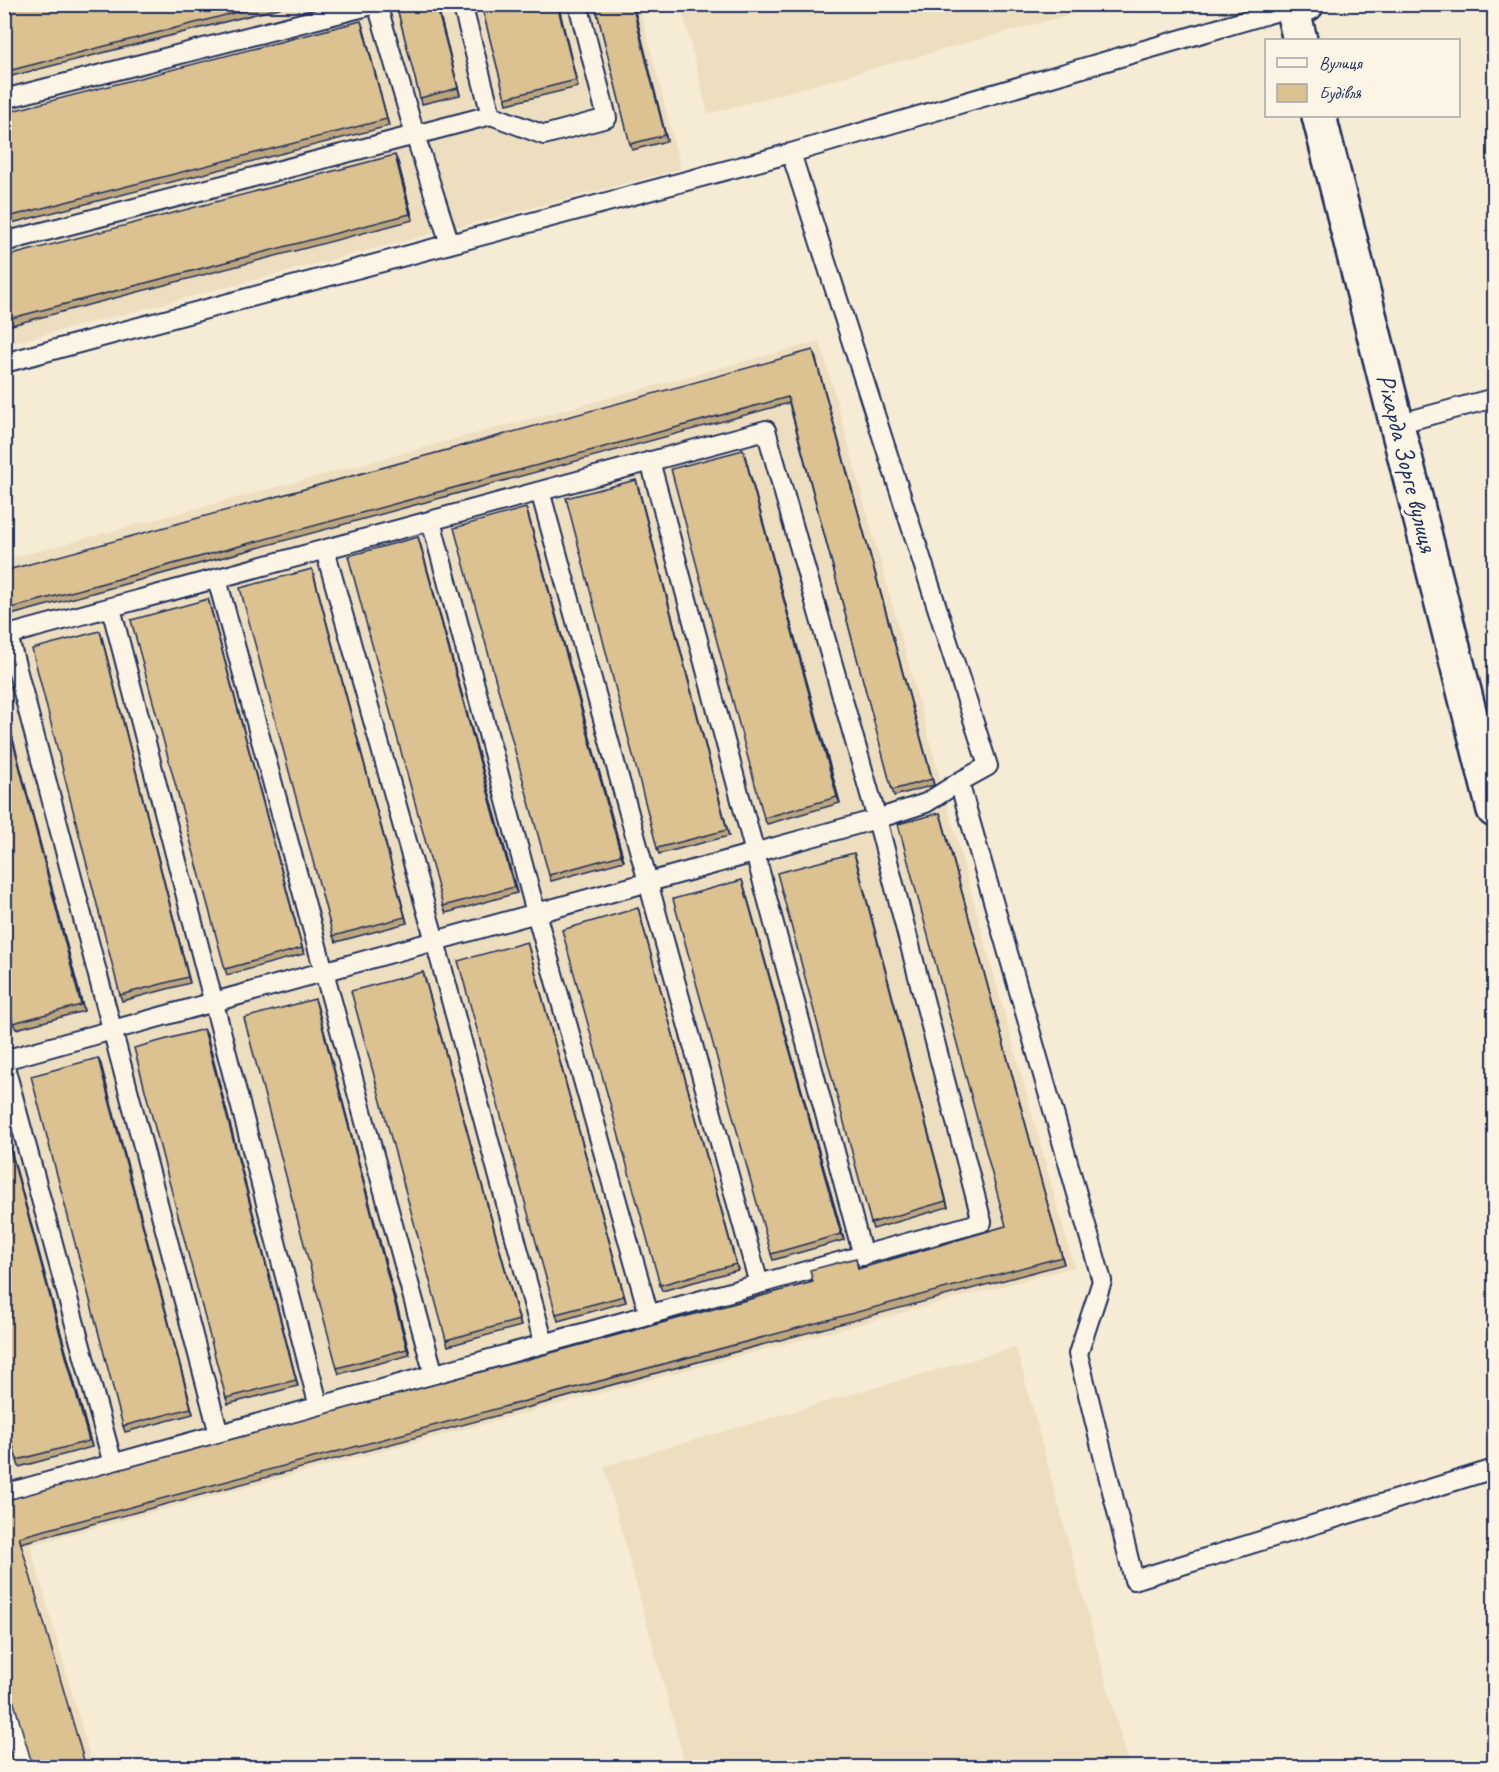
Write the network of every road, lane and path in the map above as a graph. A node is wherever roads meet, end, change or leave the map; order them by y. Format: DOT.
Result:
graph roads {
  1 [pos="376,4"];
  2 [pos="462,4"];
  3 [pos="578,4"];
  4 [pos="1299,6"];
  5 [pos="1300,39"];
  6 [pos="4,99"];
  7 [pos="491,115"];
  8 [pos="1319,117"];
  9 [pos="415,135"];
  10 [pos="791,153"];
  11 [pos="4,242"];
  12 [pos="450,244"];
  13 [pos="4,363"];
  14 [pos="1494,398"];
  15 [pos="1397,424"];
  16 [pos="650,461"];
  17 [pos="540,491"];
  18 [pos="431,520"];
  19 [pos="325,549"];
  20 [pos="217,579"];
  21 [pos="111,608"];
  22 [pos="6,636"];
  23 [pos="959,782"];
  24 [pos="1494,810"];
  25 [pos="877,819"];
  26 [pos="755,852"];
  27 [pos="647,882"];
  28 [pos="536,913"];
  29 [pos="435,941"];
  30 [pos="325,971"];
  31 [pos="212,1003"];
  32 [pos="110,1031"];
  33 [pos="4,1061"];
  34 [pos="863,1256"];
  35 [pos="759,1284"];
  36 [pos="649,1315"];
  37 [pos="543,1344"];
  38 [pos="434,1375"];
  39 [pos="319,1407"];
  40 [pos="219,1434"];
  41 [pos="113,1464"];
  42 [pos="1494,1469"];
  43 [pos="5,1492"];
  44 [pos="4,1697"];
  45 [pos="25,1767"];
  1 -- 6 [label="lane"];
  1 -- 9 [label="lane"];
  2 -- 7 [label="lane"];
  3 -- 7 [label="lane"];
  4 -- 5 [label="street"];
  4 -- 10 [label="lane"];
  7 -- 9 [label="lane"];
  8 -- 15 [label="street, Ріхарда Зорге вулиця"];
  9 -- 11 [label="lane"];
  9 -- 12 [label="lane"];
  10 -- 12 [label="lane"];
  10 -- 23 [label="lane"];
  12 -- 13 [label="lane"];
  14 -- 15 [label="lane"];
  15 -- 24 [label="street, Ріхарда Зорге вулиця"];
  16 -- 17 [label="lane"];
  16 -- 25 [label="lane"];
  16 -- 26 [label="lane"];
  17 -- 18 [label="lane"];
  17 -- 27 [label="lane"];
  18 -- 19 [label="lane"];
  18 -- 28 [label="lane"];
  19 -- 20 [label="lane"];
  19 -- 29 [label="lane"];
  20 -- 21 [label="lane"];
  20 -- 30 [label="lane"];
  21 -- 22 [label="lane"];
  21 -- 31 [label="lane"];
  22 -- 32 [label="lane"];
  23 -- 25 [label="lane"];
  23 -- 42 [label="lane"];
  25 -- 26 [label="lane"];
  25 -- 34 [label="lane"];
  26 -- 27 [label="lane"];
  26 -- 34 [label="lane"];
  27 -- 28 [label="lane"];
  27 -- 35 [label="lane"];
  28 -- 29 [label="lane"];
  28 -- 36 [label="lane"];
  29 -- 30 [label="lane"];
  29 -- 37 [label="lane"];
  30 -- 31 [label="lane"];
  30 -- 38 [label="lane"];
  31 -- 32 [label="lane"];
  31 -- 39 [label="lane"];
  32 -- 33 [label="lane"];
  32 -- 40 [label="lane"];
  33 -- 41 [label="lane"];
  34 -- 35 [label="lane"];
  35 -- 36 [label="lane"];
  36 -- 37 [label="lane"];
  37 -- 38 [label="lane"];
  38 -- 39 [label="lane"];
  39 -- 40 [label="lane"];
  40 -- 41 [label="lane"];
  41 -- 43 [label="lane"];
  44 -- 45 [label="lane"];
}
